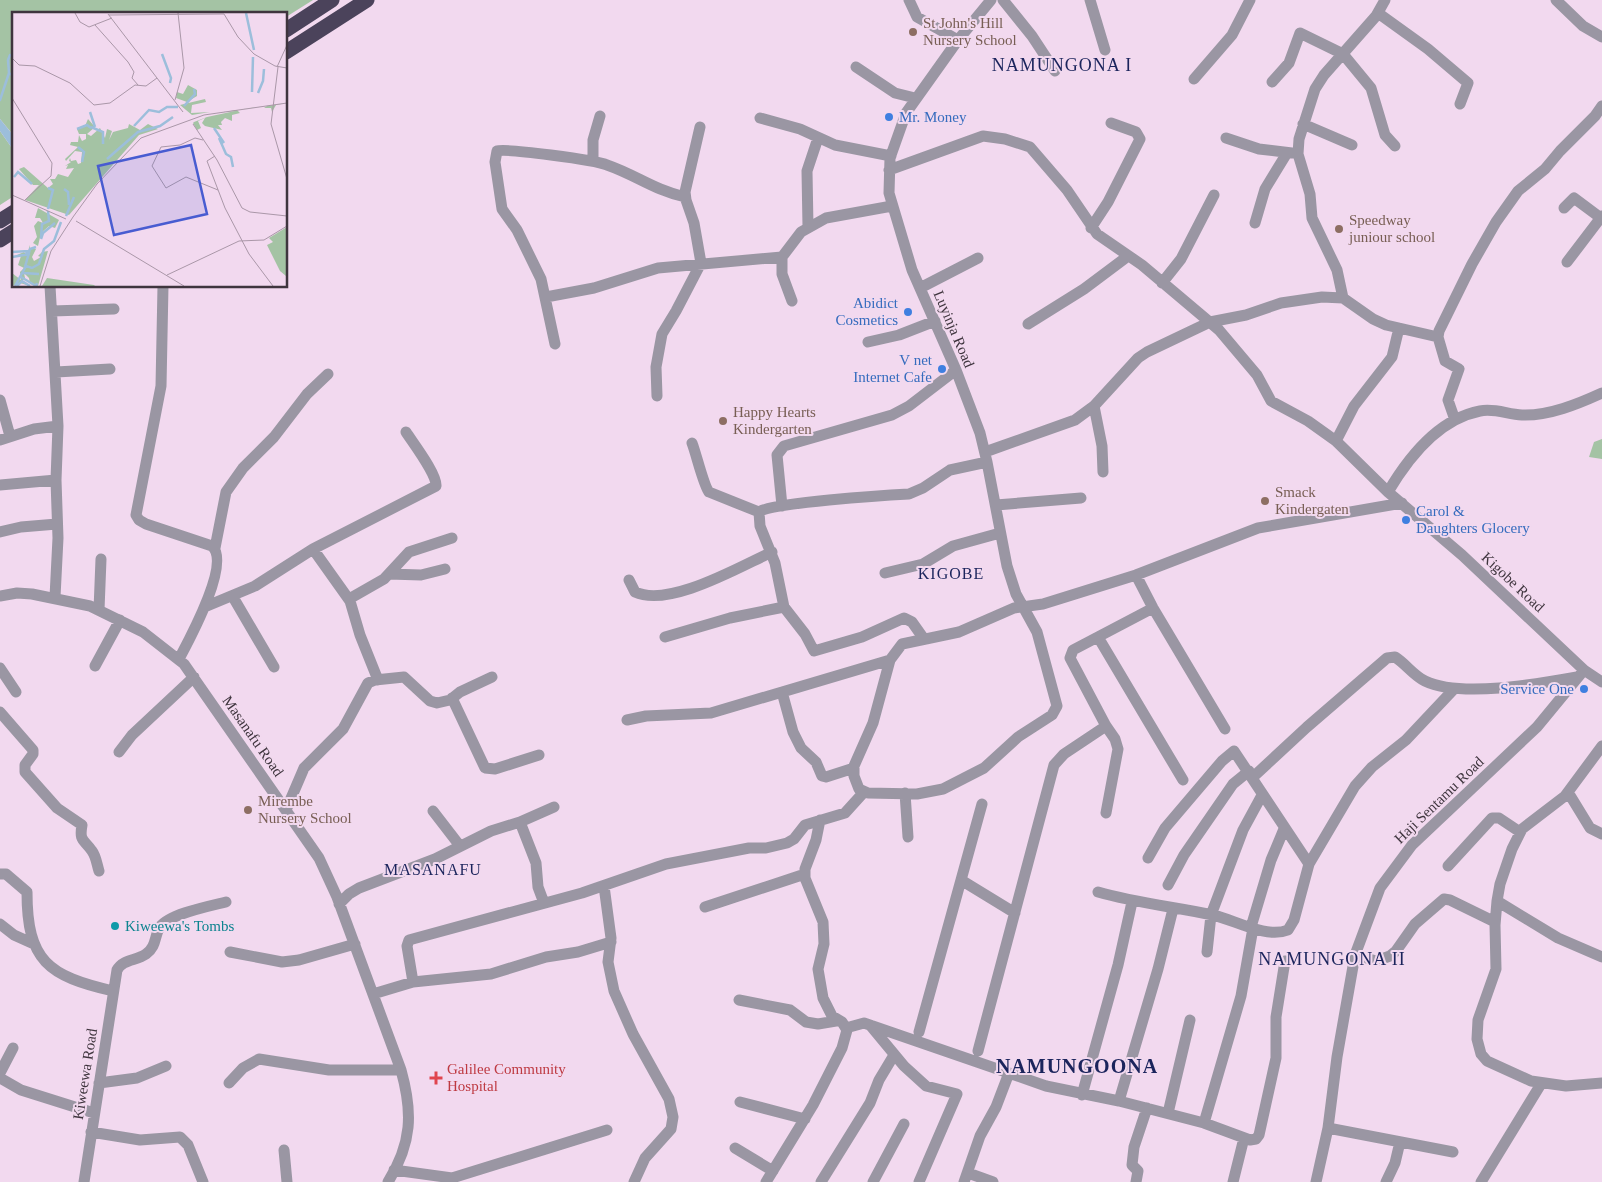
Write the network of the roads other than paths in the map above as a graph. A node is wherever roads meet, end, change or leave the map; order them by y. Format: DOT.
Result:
graph roads {
  1 [pos="332,0"];
  2 [pos="367,0"];
  3 [pos="909,0"];
  4 [pos="1003,0"];
  5 [pos="1090,0"];
  6 [pos="1250,0"];
  7 [pos="1385,0"];
  8 [pos="1556,0"];
  9 [pos="988,1"];
  10 [pos="1378,13"];
  11 [pos="288,29"];
  12 [pos="1602,37"];
  13 [pos="958,40"];
  14 [pos="1105,50"];
  15 [pos="288,51"];
  16 [pos="1343,54"];
  17 [pos="856,67"];
  18 [pos="1055,71"];
  19 [pos="1194,79"];
  20 [pos="1272,82"];
  21 [pos="915,98"];
  22 [pos="1460,104"];
  23 [pos="1602,106"];
  24 [pos="600,116"];
  25 [pos="760,118"];
  26 [pos="1111,123"];
  27 [pos="1302,124"];
  28 [pos="700,127"];
  29 [pos="818,138"];
  30 [pos="1226,138"];
  31 [pos="1352,145"];
  32 [pos="1395,146"];
  33 [pos="1292,153"];
  34 [pos="891,156"];
  35 [pos="593,161"];
  36 [pos="889,170"];
  37 [pos="1214,194"];
  38 [pos="685,197"];
  39 [pos="892,206"];
  40 [pos="1564,208"];
  41 [pos="12,213"];
  42 [pos="1601,217"];
  43 [pos="0,221"];
  44 [pos="1255,223"];
  45 [pos="808,227"];
  46 [pos="1092,228"];
  47 [pos="12,232"];
  48 [pos="0,240"];
  49 [pos="1128,256"];
  50 [pos="782,257"];
  51 [pos="978,258"];
  52 [pos="1567,262"];
  53 [pos="701,263"];
  54 [pos="1162,283"];
  55 [pos="50,288"];
  56 [pos="163,288"];
  57 [pos="920,288"];
  58 [pos="546,297"];
  59 [pos="1343,298"];
  60 [pos="792,301"];
  61 [pos="114,309"];
  62 [pos="52,311"];
  63 [pos="935,320"];
  64 [pos="1210,322"];
  65 [pos="1028,324"];
  66 [pos="1399,328"];
  67 [pos="1438,337"];
  68 [pos="868,342"];
  69 [pos="554,344"];
  70 [pos="110,369"];
  71 [pos="956,370"];
  72 [pos="56,372"];
  73 [pos="328,374"];
  74 [pos="1602,393"];
  75 [pos="657,396"];
  76 [pos="0,400"];
  77 [pos="1094,406"];
  78 [pos="1455,420"];
  79 [pos="58,426"];
  80 [pos="406,432"];
  81 [pos="5,438"];
  82 [pos="1336,440"];
  83 [pos="692,443"];
  84 [pos="986,457"];
  85 [pos="1103,472"];
  86 [pos="56,480"];
  87 [pos="0,485"];
  88 [pos="1388,492"];
  89 [pos="1081,498"];
  90 [pos="1402,504"];
  91 [pos="996,505"];
  92 [pos="782,506"];
  93 [pos="759,512"];
  94 [pos="57,524"];
  95 [pos="0,532"];
  96 [pos="1000,533"];
  97 [pos="452,538"];
  98 [pos="215,548"];
  99 [pos="313,549"];
  100 [pos="772,552"];
  101 [pos="101,559"];
  102 [pos="444,569"];
  103 [pos="885,573"];
  104 [pos="389,574"];
  105 [pos="1136,574"];
  106 [pos="629,580"];
  107 [pos="0,596"];
  108 [pos="55,597"];
  109 [pos="233,597"];
  110 [pos="349,599"];
  111 [pos="207,606"];
  112 [pos="784,607"];
  113 [pos="1024,608"];
  114 [pos="1153,608"];
  115 [pos="99,610"];
  116 [pos="120,620"];
  117 [pos="665,637"];
  118 [pos="1098,637"];
  119 [pos="924,639"];
  120 [pos="179,658"];
  121 [pos="890,660"];
  122 [pos="95,666"];
  123 [pos="274,667"];
  124 [pos="0,668"];
  125 [pos="1581,674"];
  126 [pos="194,677"];
  127 [pos="492,678"];
  128 [pos="378,680"];
  129 [pos="1602,682"];
  130 [pos="1454,689"];
  131 [pos="16,692"];
  132 [pos="782,692"];
  133 [pos="452,698"];
  134 [pos="0,712"];
  135 [pos="627,720"];
  136 [pos="1106,726"];
  137 [pos="1224,729"];
  138 [pos="1602,746"];
  139 [pos="119,752"];
  140 [pos="540,755"];
  141 [pos="854,768"];
  142 [pos="1251,775"];
  143 [pos="1183,780"];
  144 [pos="864,792"];
  145 [pos="1568,792"];
  146 [pos="905,793"];
  147 [pos="1262,795"];
  148 [pos="982,804"];
  149 [pos="554,807"];
  150 [pos="286,810"];
  151 [pos="433,811"];
  152 [pos="1106,813"];
  153 [pos="820,820"];
  154 [pos="520,822"];
  155 [pos="1284,829"];
  156 [pos="1520,832"];
  157 [pos="1602,834"];
  158 [pos="908,837"];
  159 [pos="460,846"];
  160 [pos="1148,858"];
  161 [pos="1309,864"];
  162 [pos="1448,866"];
  163 [pos="99,871"];
  164 [pos="0,874"];
  165 [pos="804,874"];
  166 [pos="961,880"];
  167 [pos="1168,885"];
  168 [pos="604,886"];
  169 [pos="1098,892"];
  170 [pos="1497,901"];
  171 [pos="226,902"];
  172 [pos="1132,902"];
  173 [pos="544,903"];
  174 [pos="340,904"];
  175 [pos="705,907"];
  176 [pos="1173,909"];
  177 [pos="1015,913"];
  178 [pos="1211,915"];
  179 [pos="1495,922"];
  180 [pos="0,924"];
  181 [pos="1252,927"];
  182 [pos="611,942"];
  183 [pos="34,944"];
  184 [pos="355,944"];
  185 [pos="230,952"];
  186 [pos="1206,952"];
  187 [pos="1355,955"];
  188 [pos="1602,957"];
  189 [pos="1285,961"];
  190 [pos="413,982"];
  191 [pos="113,991"];
  192 [pos="373,994"];
  193 [pos="739,1000"];
  194 [pos="836,1020"];
  195 [pos="1190,1020"];
  196 [pos="870,1025"];
  197 [pos="846,1028"];
  198 [pos="919,1032"];
  199 [pos="13,1048"];
  200 [pos="978,1051"];
  201 [pos="894,1054"];
  202 [pos="166,1066"];
  203 [pos="401,1070"];
  204 [pos="0,1073"];
  205 [pos="1009,1073"];
  206 [pos="0,1078"];
  207 [pos="98,1083"];
  208 [pos="229,1083"];
  209 [pos="1541,1084"];
  210 [pos="1602,1084"];
  211 [pos="1082,1095"];
  212 [pos="1119,1101"];
  213 [pos="740,1102"];
  214 [pos="1147,1108"];
  215 [pos="94,1113"];
  216 [pos="1168,1113"];
  217 [pos="805,1119"];
  218 [pos="1204,1123"];
  219 [pos="904,1124"];
  220 [pos="1328,1128"];
  221 [pos="607,1130"];
  222 [pos="91,1132"];
  223 [pos="1244,1138"];
  224 [pos="1400,1142"];
  225 [pos="735,1148"];
  226 [pos="284,1150"];
  227 [pos="1453,1152"];
  228 [pos="773,1172"];
  229 [pos="393,1177"];
  230 [pos="966,1178"];
  231 [pos="84,1182"];
  232 [pos="203,1182"];
  233 [pos="287,1182"];
  234 [pos="634,1182"];
  235 [pos="766,1182"];
  236 [pos="822,1182"];
  237 [pos="873,1182"];
  238 [pos="919,1182"];
  239 [pos="993,1182"];
  240 [pos="1136,1182"];
  241 [pos="1233,1182"];
  242 [pos="1316,1182"];
  243 [pos="1386,1182"];
  244 [pos="1481,1182"];
  1 -- 11 [label="highway"];
  2 -- 15 [label="highway"];
  3 -- 13 [label="street"];
  4 -- 18 [label="street"];
  5 -- 14 [label="street"];
  6 -- 19 [label="street"];
  7 -- 10 [label="street"];
  8 -- 12 [label="street"];
  9 -- 13 [label="street, Luyinja Road"];
  10 -- 16 [label="street"];
  10 -- 22 [label="street"];
  13 -- 21 [label="street, Luyinja Road"];
  16 -- 20 [label="street"];
  16 -- 27 [label="street"];
  16 -- 32 [label="street"];
  17 -- 21 [label="street"];
  21 -- 34 [label="street, Luyinja Road"];
  23 -- 67 [label="street"];
  24 -- 35 [label="street"];
  25 -- 29 [label="street"];
  26 -- 46 [label="street"];
  27 -- 31 [label="street"];
  27 -- 33 [label="street"];
  28 -- 38 [label="street"];
  29 -- 34 [label="street"];
  29 -- 45 [label="street"];
  30 -- 33 [label="street"];
  33 -- 44 [label="street"];
  33 -- 59 [label="street"];
  34 -- 36 [label="street, Luyinja Road"];
  35 -- 38 [label="street"];
  35 -- 58 [label="street"];
  36 -- 39 [label="street, Luyinja Road"];
  36 -- 46 [label="street, Kigobe Road"];
  37 -- 54 [label="street"];
  38 -- 53 [label="street"];
  39 -- 45 [label="street"];
  39 -- 57 [label="street, Luyinja Road"];
  40 -- 42 [label="street"];
  41 -- 43 [label="highway"];
  42 -- 52 [label="street"];
  45 -- 50 [label="street"];
  46 -- 49 [label="street, Kigobe Road"];
  47 -- 48 [label="highway"];
  49 -- 54 [label="street, Kigobe Road"];
  49 -- 65 [label="street"];
  50 -- 53 [label="street"];
  50 -- 60 [label="street"];
  51 -- 57 [label="street"];
  53 -- 58 [label="street"];
  53 -- 75 [label="street"];
  54 -- 64 [label="street, Kigobe Road"];
  55 -- 62 [label="street"];
  56 -- 98 [label="street"];
  57 -- 63 [label="street, Luyinja Road"];
  58 -- 69 [label="street"];
  59 -- 64 [label="street"];
  59 -- 66 [label="street"];
  61 -- 62 [label="street"];
  62 -- 72 [label="street"];
  63 -- 68 [label="street"];
  63 -- 71 [label="street, Luyinja Road"];
  64 -- 77 [label="street"];
  64 -- 82 [label="street, Kigobe Road"];
  66 -- 67 [label="street"];
  66 -- 82 [label="street"];
  67 -- 78 [label="street"];
  70 -- 72 [label="street"];
  71 -- 84 [label="street, Luyinja Road"];
  71 -- 92 [label="street"];
  72 -- 79 [label="street"];
  73 -- 98 [label="street"];
  74 -- 78 [label="street"];
  76 -- 81 [label="street"];
  77 -- 84 [label="street"];
  77 -- 85 [label="street"];
  78 -- 88 [label="street"];
  79 -- 81 [label="street"];
  79 -- 86 [label="street"];
  80 -- 99 [label="street"];
  82 -- 88 [label="street, Kigobe Road"];
  83 -- 93 [label="street"];
  84 -- 91 [label="street, Luyinja Road"];
  84 -- 92 [label="street"];
  86 -- 87 [label="street"];
  86 -- 94 [label="street"];
  88 -- 90 [label="street, Kigobe Road"];
  89 -- 91 [label="street"];
  90 -- 105 [label="street"];
  90 -- 125 [label="street, Kigobe Road"];
  91 -- 96 [label="street, Luyinja Road"];
  92 -- 93 [label="street"];
  93 -- 100 [label="street"];
  94 -- 95 [label="street"];
  94 -- 108 [label="street"];
  96 -- 103 [label="street"];
  96 -- 113 [label="street, Luyinja Road"];
  97 -- 104 [label="street"];
  98 -- 111 [label="street"];
  99 -- 109 [label="street"];
  99 -- 110 [label="street"];
  100 -- 106 [label="street"];
  100 -- 112 [label="street"];
  101 -- 115 [label="street"];
  102 -- 104 [label="street"];
  104 -- 110 [label="street"];
  105 -- 113 [label="street"];
  105 -- 114 [label="street"];
  107 -- 108 [label="street, Masanafu Road"];
  108 -- 115 [label="street, Masanafu Road"];
  109 -- 111 [label="street"];
  109 -- 123 [label="street"];
  110 -- 128 [label="street"];
  111 -- 120 [label="street"];
  112 -- 117 [label="street"];
  112 -- 119 [label="street"];
  113 -- 119 [label="street"];
  113 -- 146 [label="street, Luyinja Road"];
  114 -- 118 [label="street"];
  114 -- 137 [label="street"];
  115 -- 116 [label="street, Masanafu Road"];
  116 -- 120 [label="street, Masanafu Road"];
  116 -- 122 [label="street"];
  118 -- 136 [label="street"];
  118 -- 143 [label="street"];
  119 -- 121 [label="street"];
  120 -- 126 [label="street, Masanafu Road"];
  121 -- 132 [label="street"];
  121 -- 141 [label="street"];
  124 -- 131 [label="street"];
  125 -- 129 [label="street, Kigobe Road"];
  125 -- 130 [label="street"];
  125 -- 187 [label="street, Haji Sentamu Road"];
  126 -- 139 [label="street"];
  126 -- 150 [label="street, Masanafu Road"];
  127 -- 133 [label="street"];
  128 -- 133 [label="street"];
  128 -- 150 [label="street"];
  130 -- 142 [label="street"];
  130 -- 161 [label="street"];
  132 -- 135 [label="street"];
  132 -- 141 [label="street"];
  133 -- 140 [label="street"];
  134 -- 163 [label="street"];
  136 -- 152 [label="street"];
  136 -- 177 [label="street"];
  138 -- 145 [label="street"];
  141 -- 144 [label="street"];
  142 -- 147 [label="street"];
  142 -- 160 [label="street"];
  142 -- 167 [label="street"];
  144 -- 146 [label="street"];
  144 -- 153 [label="street"];
  145 -- 156 [label="street"];
  145 -- 157 [label="street"];
  146 -- 158 [label="street"];
  147 -- 155 [label="street"];
  147 -- 178 [label="street"];
  148 -- 166 [label="street"];
  149 -- 154 [label="street"];
  150 -- 174 [label="street, Masanafu Road"];
  151 -- 159 [label="street"];
  153 -- 165 [label="street"];
  153 -- 168 [label="street"];
  154 -- 159 [label="street"];
  154 -- 173 [label="street"];
  155 -- 161 [label="street"];
  155 -- 181 [label="street"];
  156 -- 162 [label="street"];
  156 -- 170 [label="street"];
  159 -- 174 [label="street"];
  161 -- 181 [label="street"];
  164 -- 183 [label="street"];
  165 -- 175 [label="street"];
  165 -- 194 [label="street"];
  166 -- 177 [label="street"];
  166 -- 198 [label="street"];
  168 -- 173 [label="street"];
  168 -- 182 [label="street"];
  169 -- 172 [label="street"];
  170 -- 179 [label="street"];
  170 -- 188 [label="street"];
  171 -- 191 [label="street, Kiweewa Road"];
  172 -- 176 [label="street"];
  172 -- 211 [label="street"];
  173 -- 190 [label="street"];
  174 -- 184 [label="street, Masanafu Road"];
  176 -- 178 [label="street"];
  176 -- 212 [label="street"];
  177 -- 200 [label="street"];
  178 -- 181 [label="street"];
  178 -- 186 [label="street"];
  179 -- 187 [label="street"];
  179 -- 209 [label="street"];
  180 -- 183 [label="street"];
  181 -- 218 [label="street"];
  182 -- 190 [label="street"];
  182 -- 234 [label="street"];
  183 -- 191 [label="street"];
  184 -- 185 [label="street"];
  184 -- 192 [label="street, Masanafu Road"];
  187 -- 220 [label="street, Haji Sentamu Road"];
  189 -- 223 [label="street"];
  190 -- 192 [label="street"];
  191 -- 207 [label="street, Kiweewa Road"];
  192 -- 203 [label="street, Masanafu Road"];
  193 -- 194 [label="street"];
  194 -- 197 [label="street"];
  195 -- 216 [label="street"];
  196 -- 197 [label="street"];
  196 -- 201 [label="street"];
  196 -- 205 [label="street"];
  197 -- 217 [label="street"];
  199 -- 204 [label="street"];
  201 -- 236 [label="street"];
  201 -- 238 [label="street"];
  202 -- 207 [label="street"];
  203 -- 208 [label="street"];
  203 -- 229 [label="street, Masanafu Road"];
  205 -- 211 [label="street"];
  205 -- 230 [label="street"];
  206 -- 215 [label="street"];
  207 -- 215 [label="street, Kiweewa Road"];
  209 -- 210 [label="street"];
  209 -- 244 [label="street"];
  211 -- 212 [label="street"];
  212 -- 214 [label="street"];
  213 -- 217 [label="street"];
  214 -- 216 [label="street"];
  214 -- 240 [label="street"];
  215 -- 222 [label="street, Kiweewa Road"];
  216 -- 218 [label="street"];
  217 -- 228 [label="street"];
  218 -- 223 [label="street"];
  219 -- 237 [label="street"];
  220 -- 224 [label="street"];
  220 -- 242 [label="street, Haji Sentamu Road"];
  221 -- 229 [label="street"];
  222 -- 231 [label="street, Kiweewa Road"];
  222 -- 232 [label="street"];
  223 -- 241 [label="street"];
  224 -- 227 [label="street"];
  224 -- 243 [label="street"];
  225 -- 228 [label="street"];
  226 -- 233 [label="street"];
  228 -- 235 [label="street"];
  230 -- 239 [label="street"];
}
